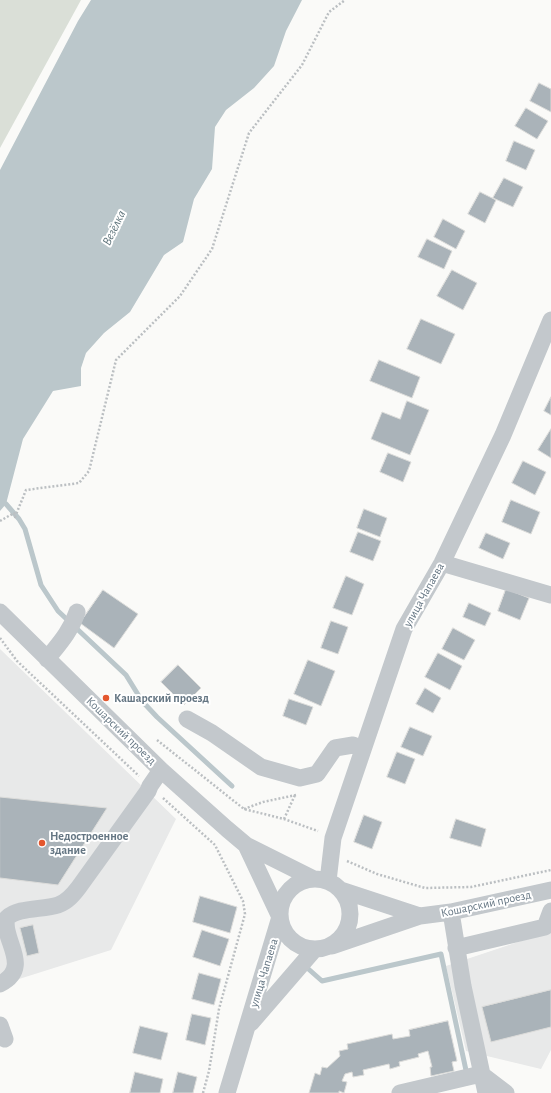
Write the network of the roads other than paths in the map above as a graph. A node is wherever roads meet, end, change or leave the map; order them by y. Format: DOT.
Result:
graph roads {
  1 [pos="551,320"];
  2 [pos="442,563"];
  3 [pos="551,595"];
  4 [pos="0,612"];
  5 [pos="75,616"];
  6 [pos="47,659"];
  7 [pos="187,719"];
  8 [pos="362,749"];
  9 [pos="161,770"];
  10 [pos="246,845"];
  11 [pos="327,883"];
  12 [pos="551,890"];
  13 [pos="551,911"];
  14 [pos="451,912"];
  15 [pos="420,916"];
  16 [pos="280,917"];
  17 [pos="332,946"];
  18 [pos="456,948"];
  19 [pos="314,950"];
  20 [pos="0,984"];
  21 [pos="247,1028"];
  22 [pos="481,1074"];
  23 [pos="227,1093"];
  24 [pos="400,1093"];
  25 [pos="486,1093"];
  26 [pos="506,1093"];
  1 -- 2 [label="street, улица Чапаева"];
  2 -- 3 [label="street"];
  2 -- 8 [label="street, улица Чапаева"];
  4 -- 6 [label="street, Кошарский проезд"];
  5 -- 6 [label="street"];
  6 -- 9 [label="street, Кошарский проезд"];
  7 -- 8 [label="street"];
  8 -- 11 [label="street, улица Чапаева"];
  9 -- 10 [label="street, Кошарский проезд"];
  9 -- 20 [label="street"];
  10 -- 11 [label="street, Кошарский проезд"];
  10 -- 16 [label="street, Кошарский проезд"];
  11 -- 15 [label="street, Кошарский проезд"];
  11 -- 16 [label="street"];
  11 -- 17 [label="street"];
  12 -- 14 [label="street, Кошарский проезд"];
  13 -- 18 [label="street"];
  14 -- 15 [label="street, Кошарский проезд"];
  14 -- 18 [label="street"];
  15 -- 17 [label="street, Кошарский проезд"];
  16 -- 19 [label="street"];
  16 -- 21 [label="street, улица Чапаева"];
  17 -- 19 [label="street"];
  18 -- 22 [label="street"];
  19 -- 21 [label="street, улица Чапаева"];
  21 -- 23 [label="street, улица Чапаева"];
  22 -- 24 [label="street"];
  22 -- 25 [label="street"];
  22 -- 26 [label="street"];
}
